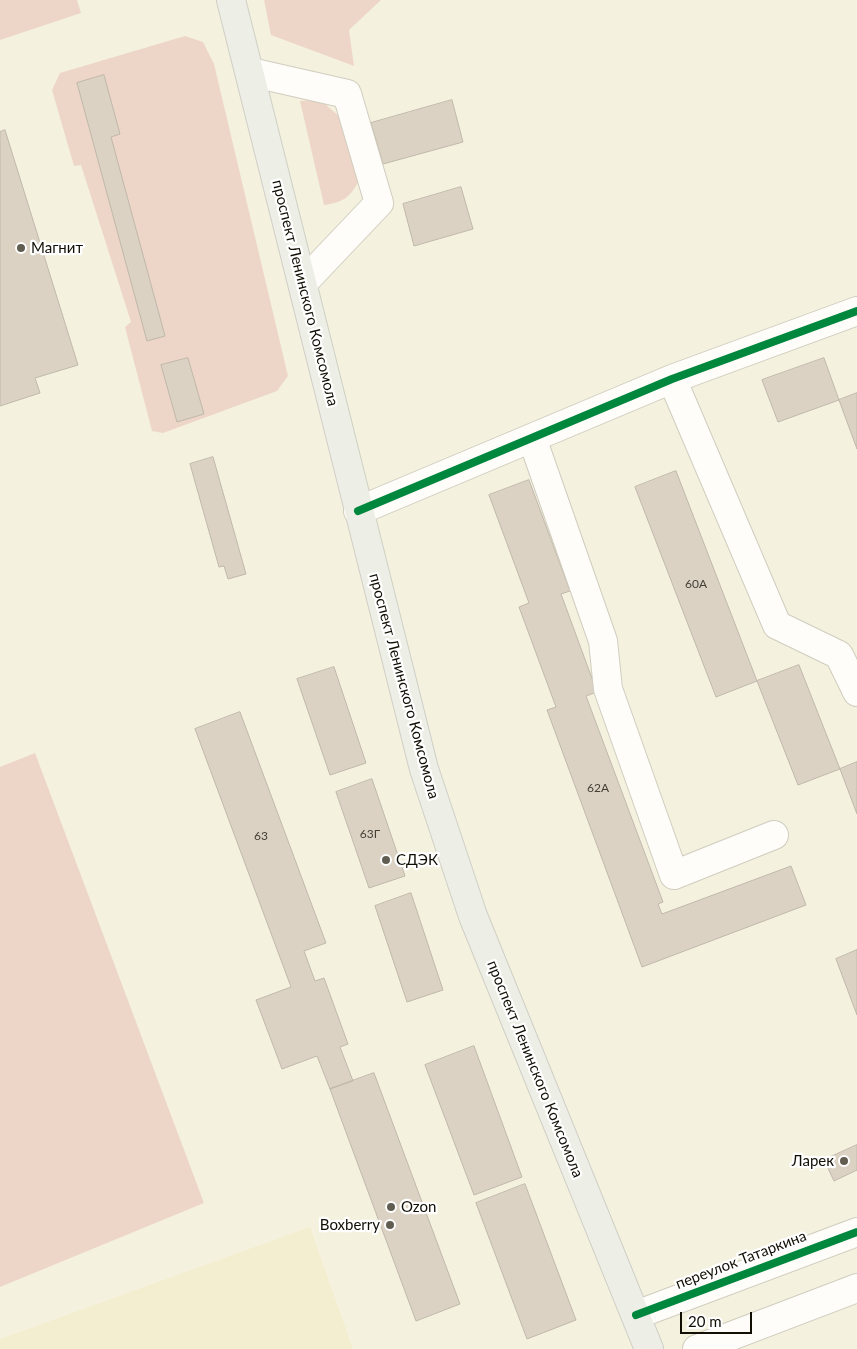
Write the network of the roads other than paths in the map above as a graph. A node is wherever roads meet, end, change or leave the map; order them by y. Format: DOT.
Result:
graph roads {
  1 [pos="230,0"];
  2 [pos="250,72"];
  3 [pos="303,283"];
  4 [pos="857,311"];
  5 [pos="672,379"];
  6 [pos="532,438"];
  7 [pos="358,511"];
  8 [pos="857,692"];
  9 [pos="774,835"];
  10 [pos="857,1232"];
  11 [pos="857,1288"];
  12 [pos="636,1315"];
  13 [pos="649,1349"];
  14 [pos="697,1349"];
  1 -- 2 [label="main road, проспект Ленинского Комсомола"];
  2 -- 3 [label="main road, проспект Ленинского Комсомола"];
  2 -- 3 [label="street"];
  3 -- 7 [label="main road, проспект Ленинского Комсомола"];
  4 -- 5 [label="street"];
  5 -- 6 [label="street"];
  5 -- 8 [label="street"];
  6 -- 7 [label="street"];
  6 -- 9 [label="street"];
  7 -- 12 [label="main road, проспект Ленинского Комсомола"];
  10 -- 12 [label="street, переулок Татаркина"];
  11 -- 14 [label="street"];
  12 -- 13 [label="main road, проспект Ленинского Комсомола"];
}
